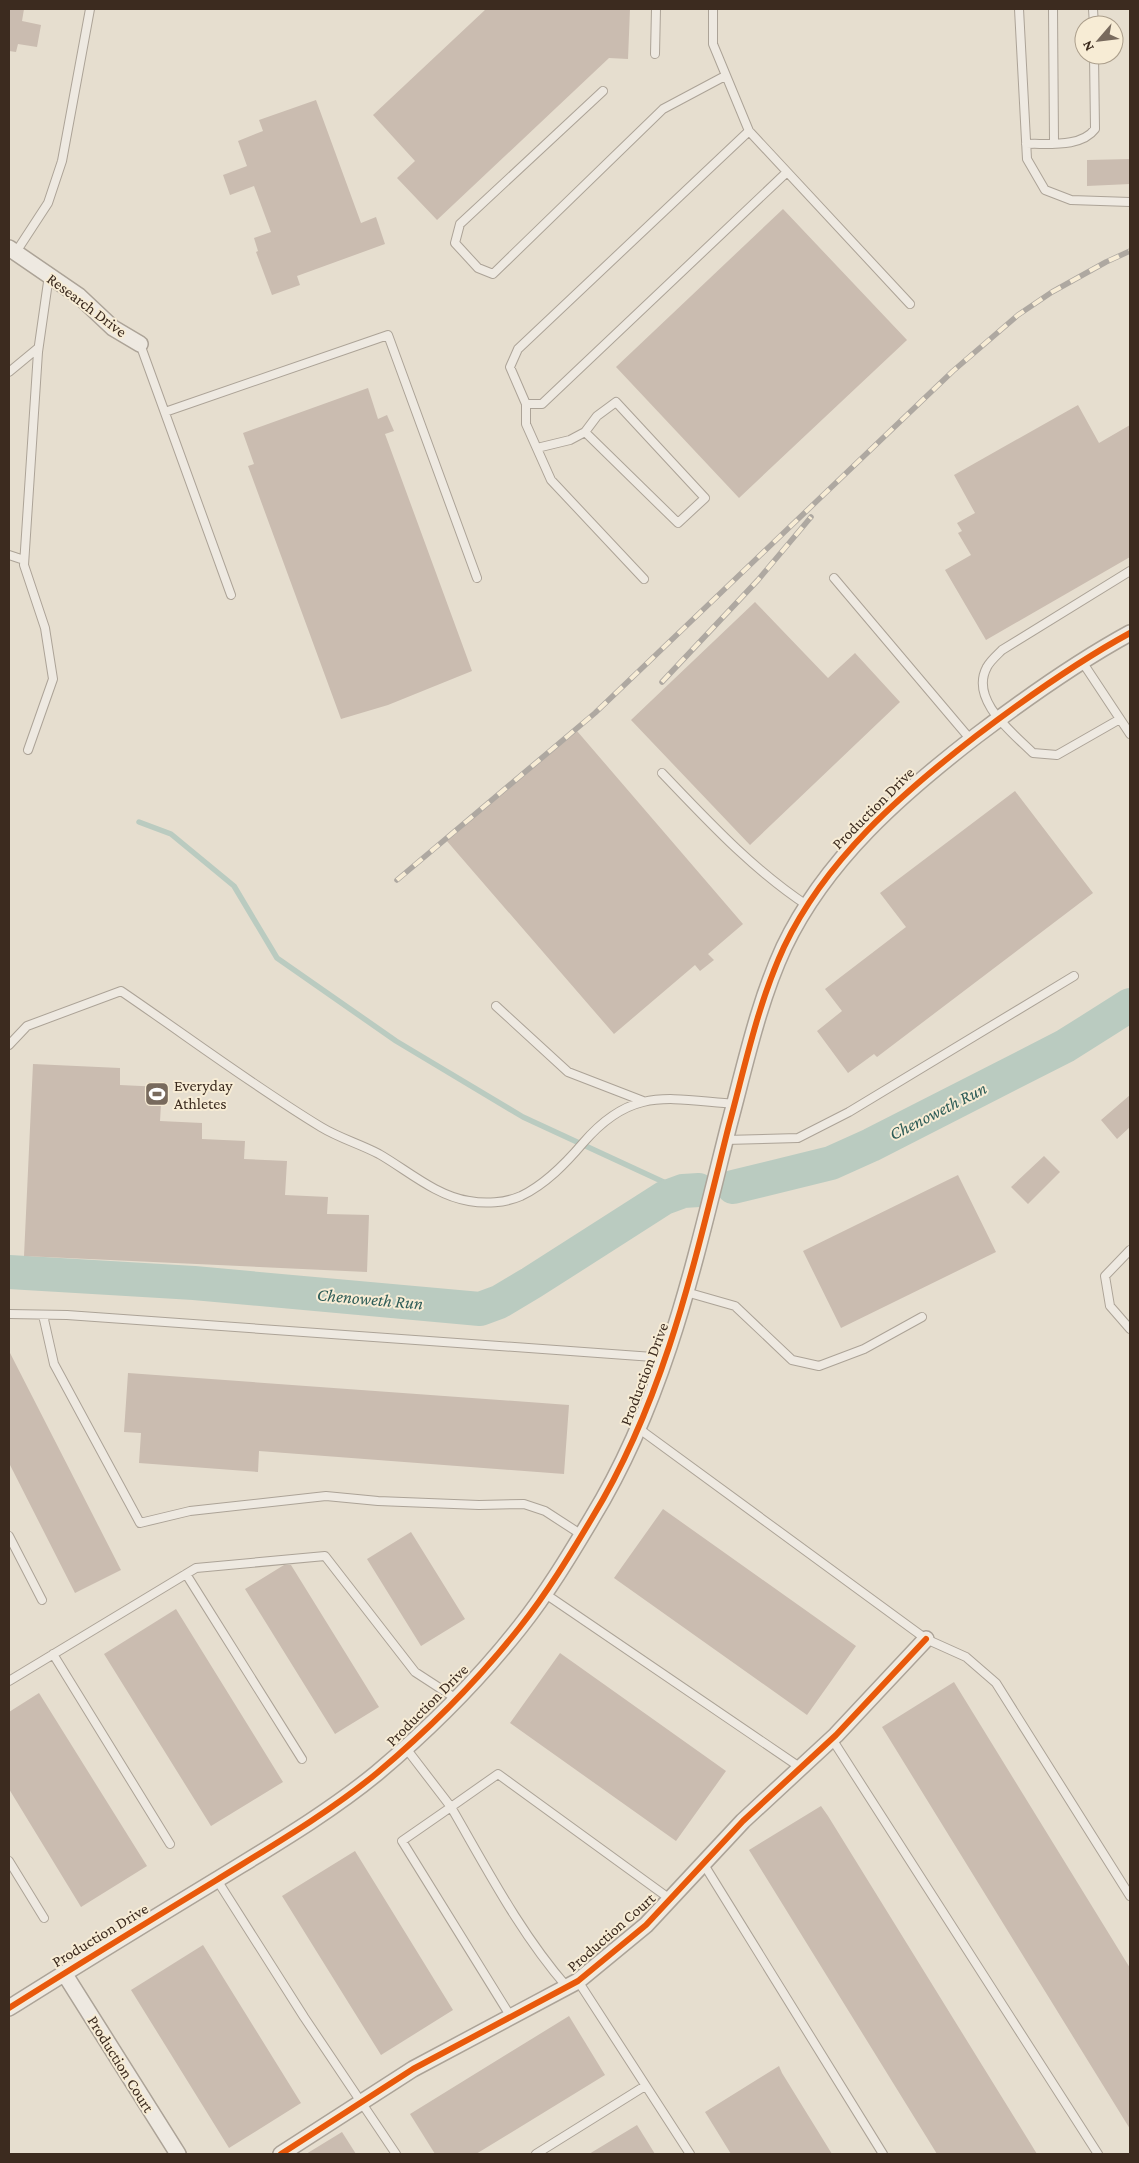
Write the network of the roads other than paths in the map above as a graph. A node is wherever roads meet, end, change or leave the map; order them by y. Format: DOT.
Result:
graph roads {
  1 [pos="90,9"];
  2 [pos="656,9"];
  3 [pos="713,9"];
  4 [pos="1018,9"];
  5 [pos="1053,9"];
  6 [pos="655,54"];
  7 [pos="1094,65"];
  8 [pos="725,76"];
  9 [pos="603,91"];
  10 [pos="749,131"];
  11 [pos="1054,142"];
  12 [pos="1026,144"];
  13 [pos="787,172"];
  14 [pos="1130,202"];
  15 [pos="12,250"];
  16 [pos="49,275"];
  17 [pos="910,304"];
  18 [pos="140,344"];
  19 [pos="38,348"];
  20 [pos="9,372"];
  21 [pos="526,404"];
  22 [pos="165,412"];
  23 [pos="585,432"];
  24 [pos="537,448"];
  25 [pos="9,555"];
  26 [pos="24,560"];
  27 [pos="1130,571"];
  28 [pos="477,578"];
  29 [pos="834,578"];
  30 [pos="644,579"];
  31 [pos="231,595"];
  32 [pos="1130,632"];
  33 [pos="1081,660"];
  34 [pos="999,718"];
  35 [pos="1120,719"];
  36 [pos="1130,734"];
  37 [pos="971,740"];
  38 [pos="28,750"];
  39 [pos="662,773"];
  40 [pos="808,906"];
  41 [pos="1074,976"];
  42 [pos="496,1006"];
  43 [pos="9,1045"];
  44 [pos="643,1101"];
  45 [pos="735,1104"];
  46 [pos="726,1140"];
  47 [pos="1130,1250"];
  48 [pos="686,1292"];
  49 [pos="9,1314"];
  50 [pos="43,1315"];
  51 [pos="922,1317"];
  52 [pos="1130,1329"];
  53 [pos="667,1358"];
  54 [pos="638,1428"];
  55 [pos="582,1534"];
  56 [pos="9,1536"];
  57 [pos="186,1574"];
  58 [pos="544,1593"];
  59 [pos="42,1600"];
  60 [pos="926,1639"];
  61 [pos="53,1654"];
  62 [pos="9,1681"];
  63 [pos="455,1698"];
  64 [pos="832,1739"];
  65 [pos="405,1747"];
  66 [pos="302,1759"];
  67 [pos="801,1768"];
  68 [pos="451,1807"];
  69 [pos="170,1844"];
  70 [pos="9,1861"];
  71 [pos="703,1863"];
  72 [pos="217,1880"];
  73 [pos="1130,1896"];
  74 [pos="670,1899"];
  75 [pos="44,1918"];
  76 [pos="64,1973"];
  77 [pos="573,1984"];
  78 [pos="9,2008"];
  79 [pos="510,2017"];
  80 [pos="646,2086"];
  81 [pos="361,2103"];
  82 [pos="178,2154"];
  83 [pos="281,2154"];
  84 [pos="396,2154"];
  85 [pos="536,2154"];
  86 [pos="690,2154"];
  87 [pos="883,2154"];
  88 [pos="1098,2154"];
  1 -- 15 [label="lane"];
  2 -- 6 [label="lane"];
  3 -- 8 [label="lane"];
  4 -- 12 [label="lane"];
  5 -- 11 [label="lane"];
  7 -- 11 [label="lane"];
  8 -- 9 [label="lane"];
  8 -- 10 [label="lane"];
  10 -- 13 [label="lane"];
  10 -- 21 [label="lane"];
  11 -- 12 [label="lane"];
  12 -- 14 [label="lane"];
  13 -- 17 [label="lane"];
  13 -- 21 [label="lane"];
  15 -- 16 [label="street, Research Drive"];
  16 -- 18 [label="street, Research Drive"];
  16 -- 19 [label="lane"];
  18 -- 22 [label="lane"];
  19 -- 20 [label="lane"];
  19 -- 26 [label="lane"];
  21 -- 24 [label="lane"];
  22 -- 28 [label="lane"];
  22 -- 31 [label="lane"];
  23 -- 23 [label="lane"];
  23 -- 24 [label="lane"];
  24 -- 30 [label="lane"];
  25 -- 26 [label="lane"];
  26 -- 38 [label="lane"];
  27 -- 34 [label="lane"];
  29 -- 37 [label="lane"];
  32 -- 33 [label="street, Production Drive"];
  33 -- 34 [label="street, Production Drive"];
  33 -- 35 [label="lane"];
  34 -- 35 [label="lane"];
  34 -- 37 [label="street, Production Drive"];
  35 -- 36 [label="lane"];
  37 -- 40 [label="street, Production Drive"];
  39 -- 40 [label="lane"];
  40 -- 45 [label="street, Production Drive"];
  41 -- 46 [label="lane"];
  42 -- 44 [label="lane"];
  43 -- 44 [label="lane"];
  44 -- 45 [label="lane"];
  45 -- 46 [label="street, Production Drive"];
  46 -- 48 [label="street, Production Drive"];
  47 -- 52 [label="lane"];
  48 -- 51 [label="lane"];
  48 -- 53 [label="street, Production Drive"];
  49 -- 50 [label="lane"];
  50 -- 53 [label="lane"];
  50 -- 55 [label="lane"];
  53 -- 54 [label="street, Production Drive"];
  54 -- 55 [label="street, Production Drive"];
  54 -- 60 [label="lane"];
  55 -- 58 [label="street, Production Drive"];
  56 -- 59 [label="lane"];
  57 -- 61 [label="lane"];
  57 -- 63 [label="lane"];
  57 -- 66 [label="lane"];
  58 -- 63 [label="street, Production Drive"];
  58 -- 67 [label="lane"];
  60 -- 64 [label="street, Production Court"];
  60 -- 73 [label="lane"];
  61 -- 62 [label="lane"];
  61 -- 69 [label="lane"];
  63 -- 65 [label="street, Production Drive"];
  64 -- 67 [label="street, Production Court"];
  64 -- 88 [label="lane"];
  65 -- 68 [label="lane"];
  65 -- 72 [label="street, Production Drive"];
  67 -- 71 [label="street, Production Court"];
  68 -- 74 [label="lane"];
  68 -- 77 [label="lane"];
  68 -- 79 [label="lane"];
  70 -- 75 [label="lane"];
  71 -- 74 [label="street, Production Court"];
  71 -- 87 [label="lane"];
  72 -- 76 [label="street, Production Drive"];
  72 -- 81 [label="lane"];
  74 -- 77 [label="street, Production Court"];
  76 -- 78 [label="street, Production Drive"];
  76 -- 82 [label="street, Production Court"];
  77 -- 79 [label="street, Production Court"];
  77 -- 80 [label="lane"];
  79 -- 81 [label="street, Production Court"];
  80 -- 85 [label="lane"];
  80 -- 86 [label="lane"];
  81 -- 83 [label="street, Production Court"];
  81 -- 84 [label="lane"];
}
